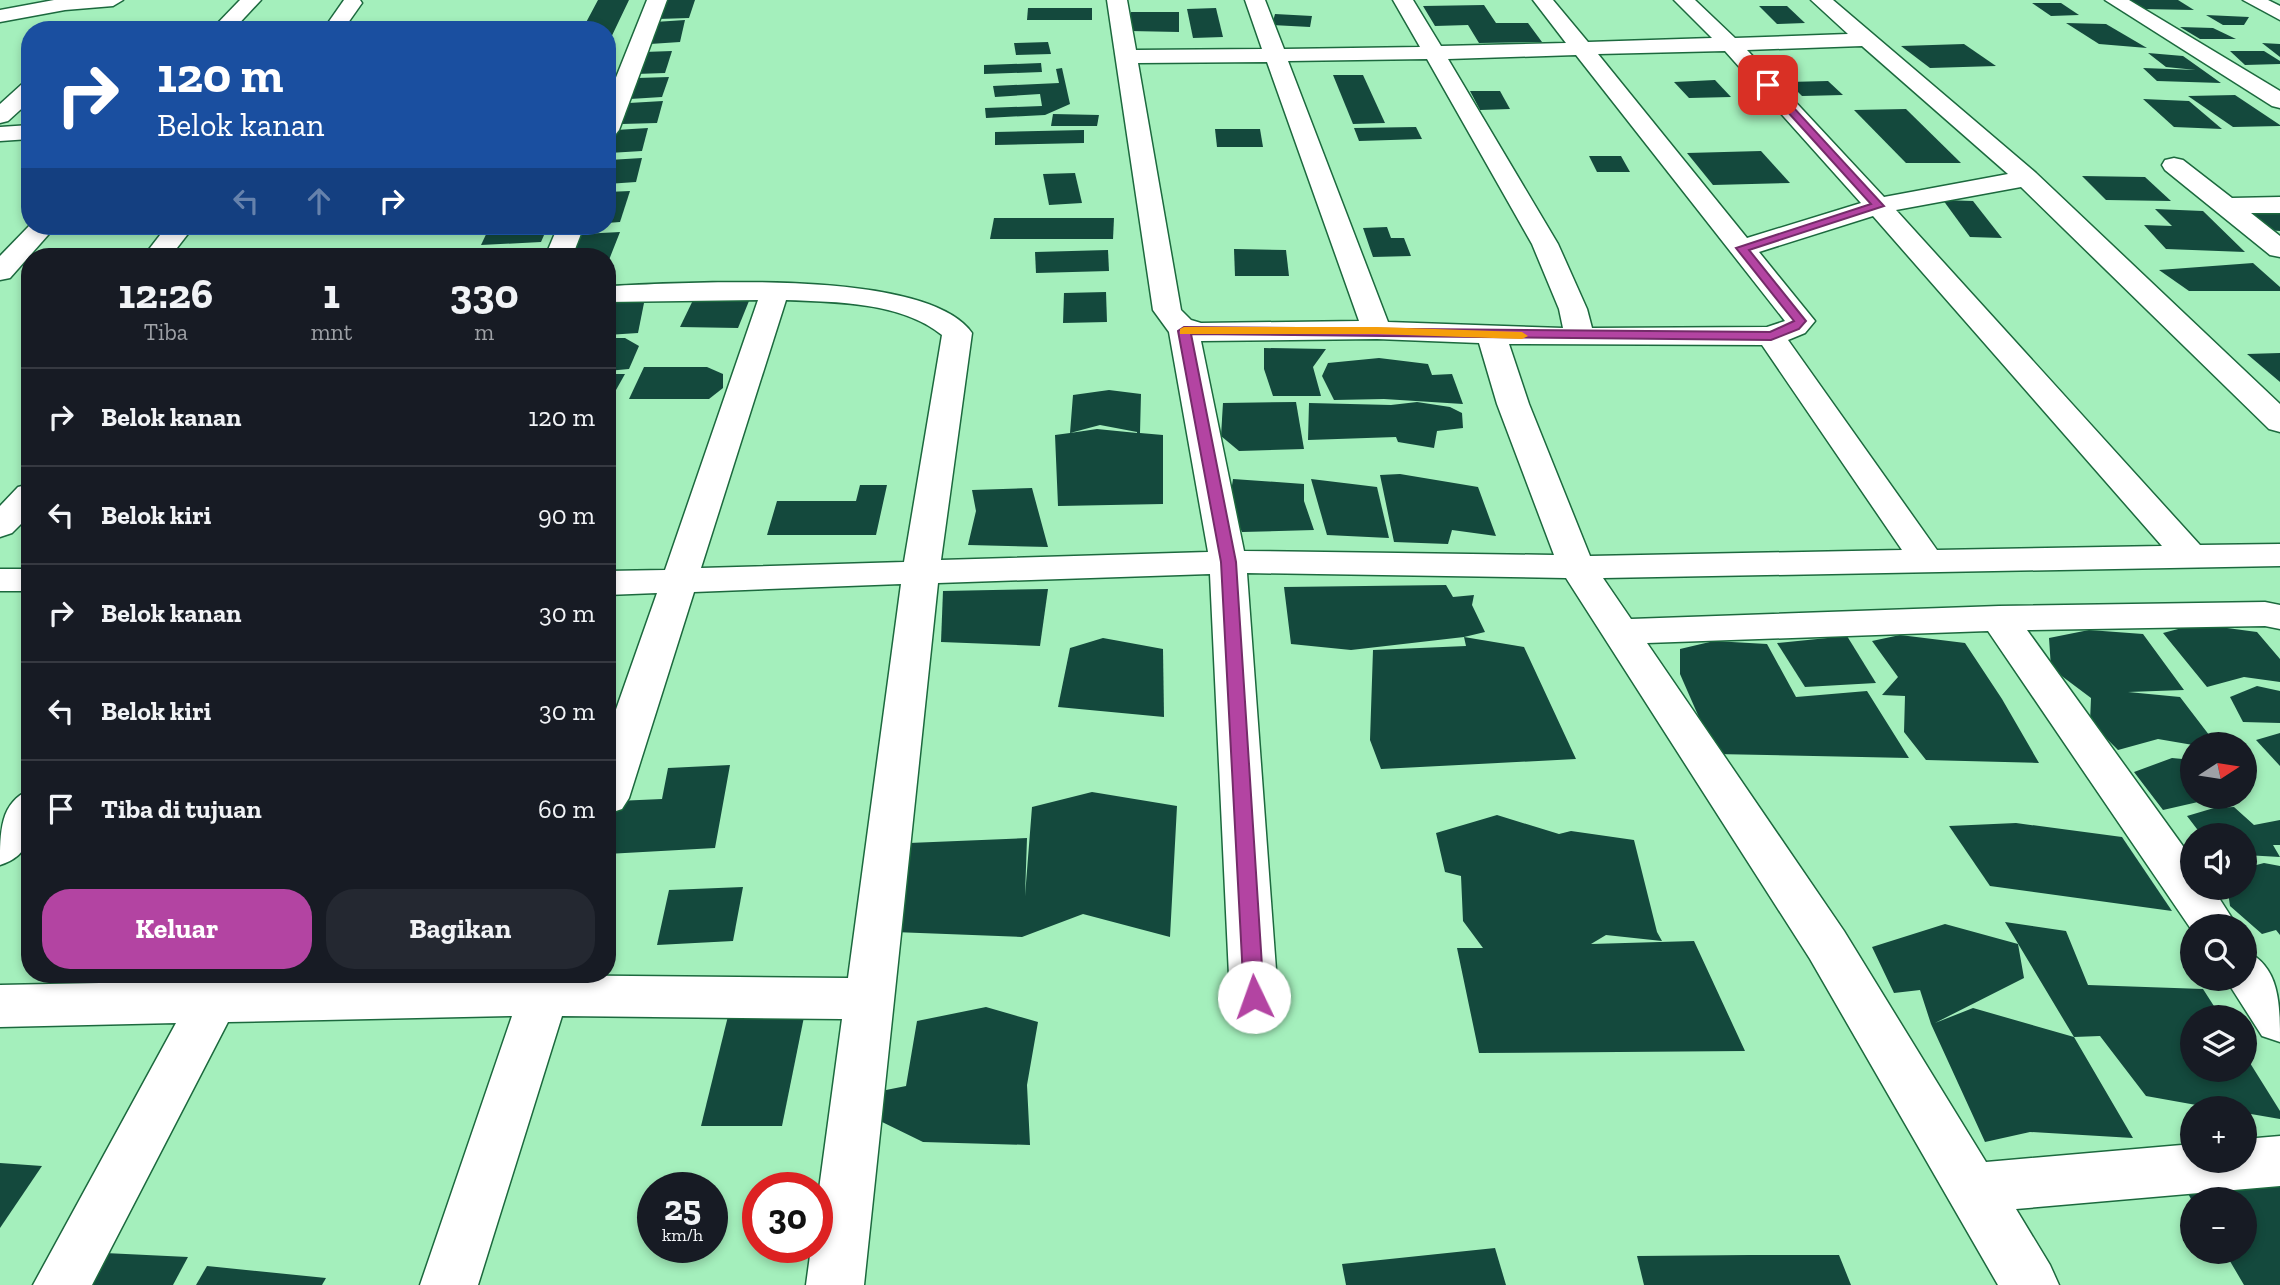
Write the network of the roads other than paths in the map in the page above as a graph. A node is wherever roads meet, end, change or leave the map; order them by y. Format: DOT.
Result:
graph roads {
  1 [pos="113,0"];
  2 [pos="251,0"];
  3 [pos="657,0"];
  4 [pos="1117,0"];
  5 [pos="1255,0"];
  6 [pos="1403,0"];
  7 [pos="1543,0"];
  8 [pos="1684,0"];
  9 [pos="1821,0"];
  10 [pos="2115,0"];
  11 [pos="2253,0"];
  12 [pos="352,3"];
  13 [pos="2280,15"];
  14 [pos="5,18"];
  15 [pos="230,21"];
  16 [pos="339,21"];
  17 [pos="1868,40"];
  18 [pos="1731,45"];
  19 [pos="1582,49"];
  20 [pos="1435,53"];
  21 [pos="1276,55"];
  22 [pos="1126,57"];
  23 [pos="21,97"];
  24 [pos="2280,101"];
  25 [pos="616,107"];
  26 [pos="0,116"];
  27 [pos="21,133"];
  28 [pos="0,134"];
  29 [pos="2174,165"];
  30 [pos="2027,178"];
  31 [pos="2226,205"];
  32 [pos="2280,205"];
  33 [pos="1878,206"];
  34 [pos="35,235"];
  35 [pos="22,248"];
  36 [pos="1742,248"];
  37 [pos="2280,249"];
  38 [pos="21,250"];
  39 [pos="0,272"];
  40 [pos="775,292"];
  41 [pos="616,294"];
  42 [pos="1377,330"];
  43 [pos="1184,331"];
  44 [pos="1491,335"];
  45 [pos="1771,336"];
  46 [pos="1580,337"];
  47 [pos="2280,422"];
  48 [pos="21,504"];
  49 [pos="0,526"];
  50 [pos="2280,555"];
  51 [pos="2191,557"];
  52 [pos="1927,561"];
  53 [pos="1228,562"];
  54 [pos="1577,567"];
  55 [pos="921,571"];
  56 [pos="0,580"];
  57 [pos="21,580"];
  58 [pos="616,583"];
  59 [pos="677,583"];
  60 [pos="2280,617"];
  61 [pos="1999,618"];
  62 [pos="1620,632"];
  63 [pos="616,770"];
  64 [pos="21,819"];
  65 [pos="0,848"];
  66 [pos="2206,914"];
  67 [pos="547,985"];
  68 [pos="221,988"];
  69 [pos="2257,988"];
  70 [pos="1254,997"];
  71 [pos="869,999"];
  72 [pos="0,1006"];
  73 [pos="2280,1021"];
  74 [pos="2280,1161"];
  75 [pos="1972,1188"];
  76 [pos="62,1285"];
  77 [pos="449,1285"];
  78 [pos="835,1285"];
  79 [pos="2030,1285"];
  1 -- 14 [label="street"];
  2 -- 15 [label="street"];
  3 -- 25 [label="street"];
  4 -- 22 [label="street"];
  5 -- 21 [label="street"];
  6 -- 20 [label="street"];
  7 -- 19 [label="street"];
  8 -- 18 [label="street"];
  9 -- 17 [label="street"];
  10 -- 24 [label="street"];
  11 -- 13 [label="street"];
  12 -- 16 [label="street"];
  17 -- 18 [label="street"];
  17 -- 30 [label="street"];
  18 -- 19 [label="street"];
  18 -- 33 [label="street"];
  19 -- 20 [label="street"];
  19 -- 36 [label="street"];
  20 -- 21 [label="street"];
  20 -- 46 [label="street"];
  21 -- 22 [label="street"];
  21 -- 42 [label="street"];
  22 -- 43 [label="street"];
  23 -- 26 [label="street"];
  27 -- 28 [label="street"];
  29 -- 31 [label="street"];
  30 -- 33 [label="street"];
  30 -- 47 [label="street"];
  31 -- 32 [label="street"];
  31 -- 37 [label="street"];
  33 -- 36 [label="street"];
  33 -- 51 [label="street"];
  34 -- 35 [label="street"];
  36 -- 45 [label="street"];
  38 -- 39 [label="street"];
  40 -- 41 [label="street"];
  40 -- 55 [label="street"];
  40 -- 59 [label="street"];
  42 -- 43 [label="street"];
  42 -- 44 [label="street"];
  43 -- 53 [label="street"];
  44 -- 46 [label="street"];
  44 -- 54 [label="street"];
  45 -- 46 [label="street"];
  45 -- 52 [label="street"];
  48 -- 49 [label="street"];
  50 -- 51 [label="street"];
  51 -- 52 [label="street"];
  52 -- 54 [label="street"];
  53 -- 54 [label="street"];
  53 -- 55 [label="street"];
  53 -- 70 [label="street"];
  54 -- 62 [label="street"];
  55 -- 59 [label="street"];
  55 -- 71 [label="street"];
  56 -- 57 [label="street"];
  58 -- 59 [label="street"];
  59 -- 63 [label="street"];
  60 -- 61 [label="street"];
  61 -- 62 [label="street"];
  61 -- 66 [label="street"];
  62 -- 75 [label="street"];
  64 -- 65 [label="street"];
  67 -- 68 [label="street"];
  67 -- 71 [label="street"];
  67 -- 77 [label="street"];
  68 -- 72 [label="street"];
  68 -- 76 [label="street"];
  69 -- 73 [label="street"];
  71 -- 78 [label="street"];
  74 -- 75 [label="street"];
  75 -- 79 [label="street"];
}
